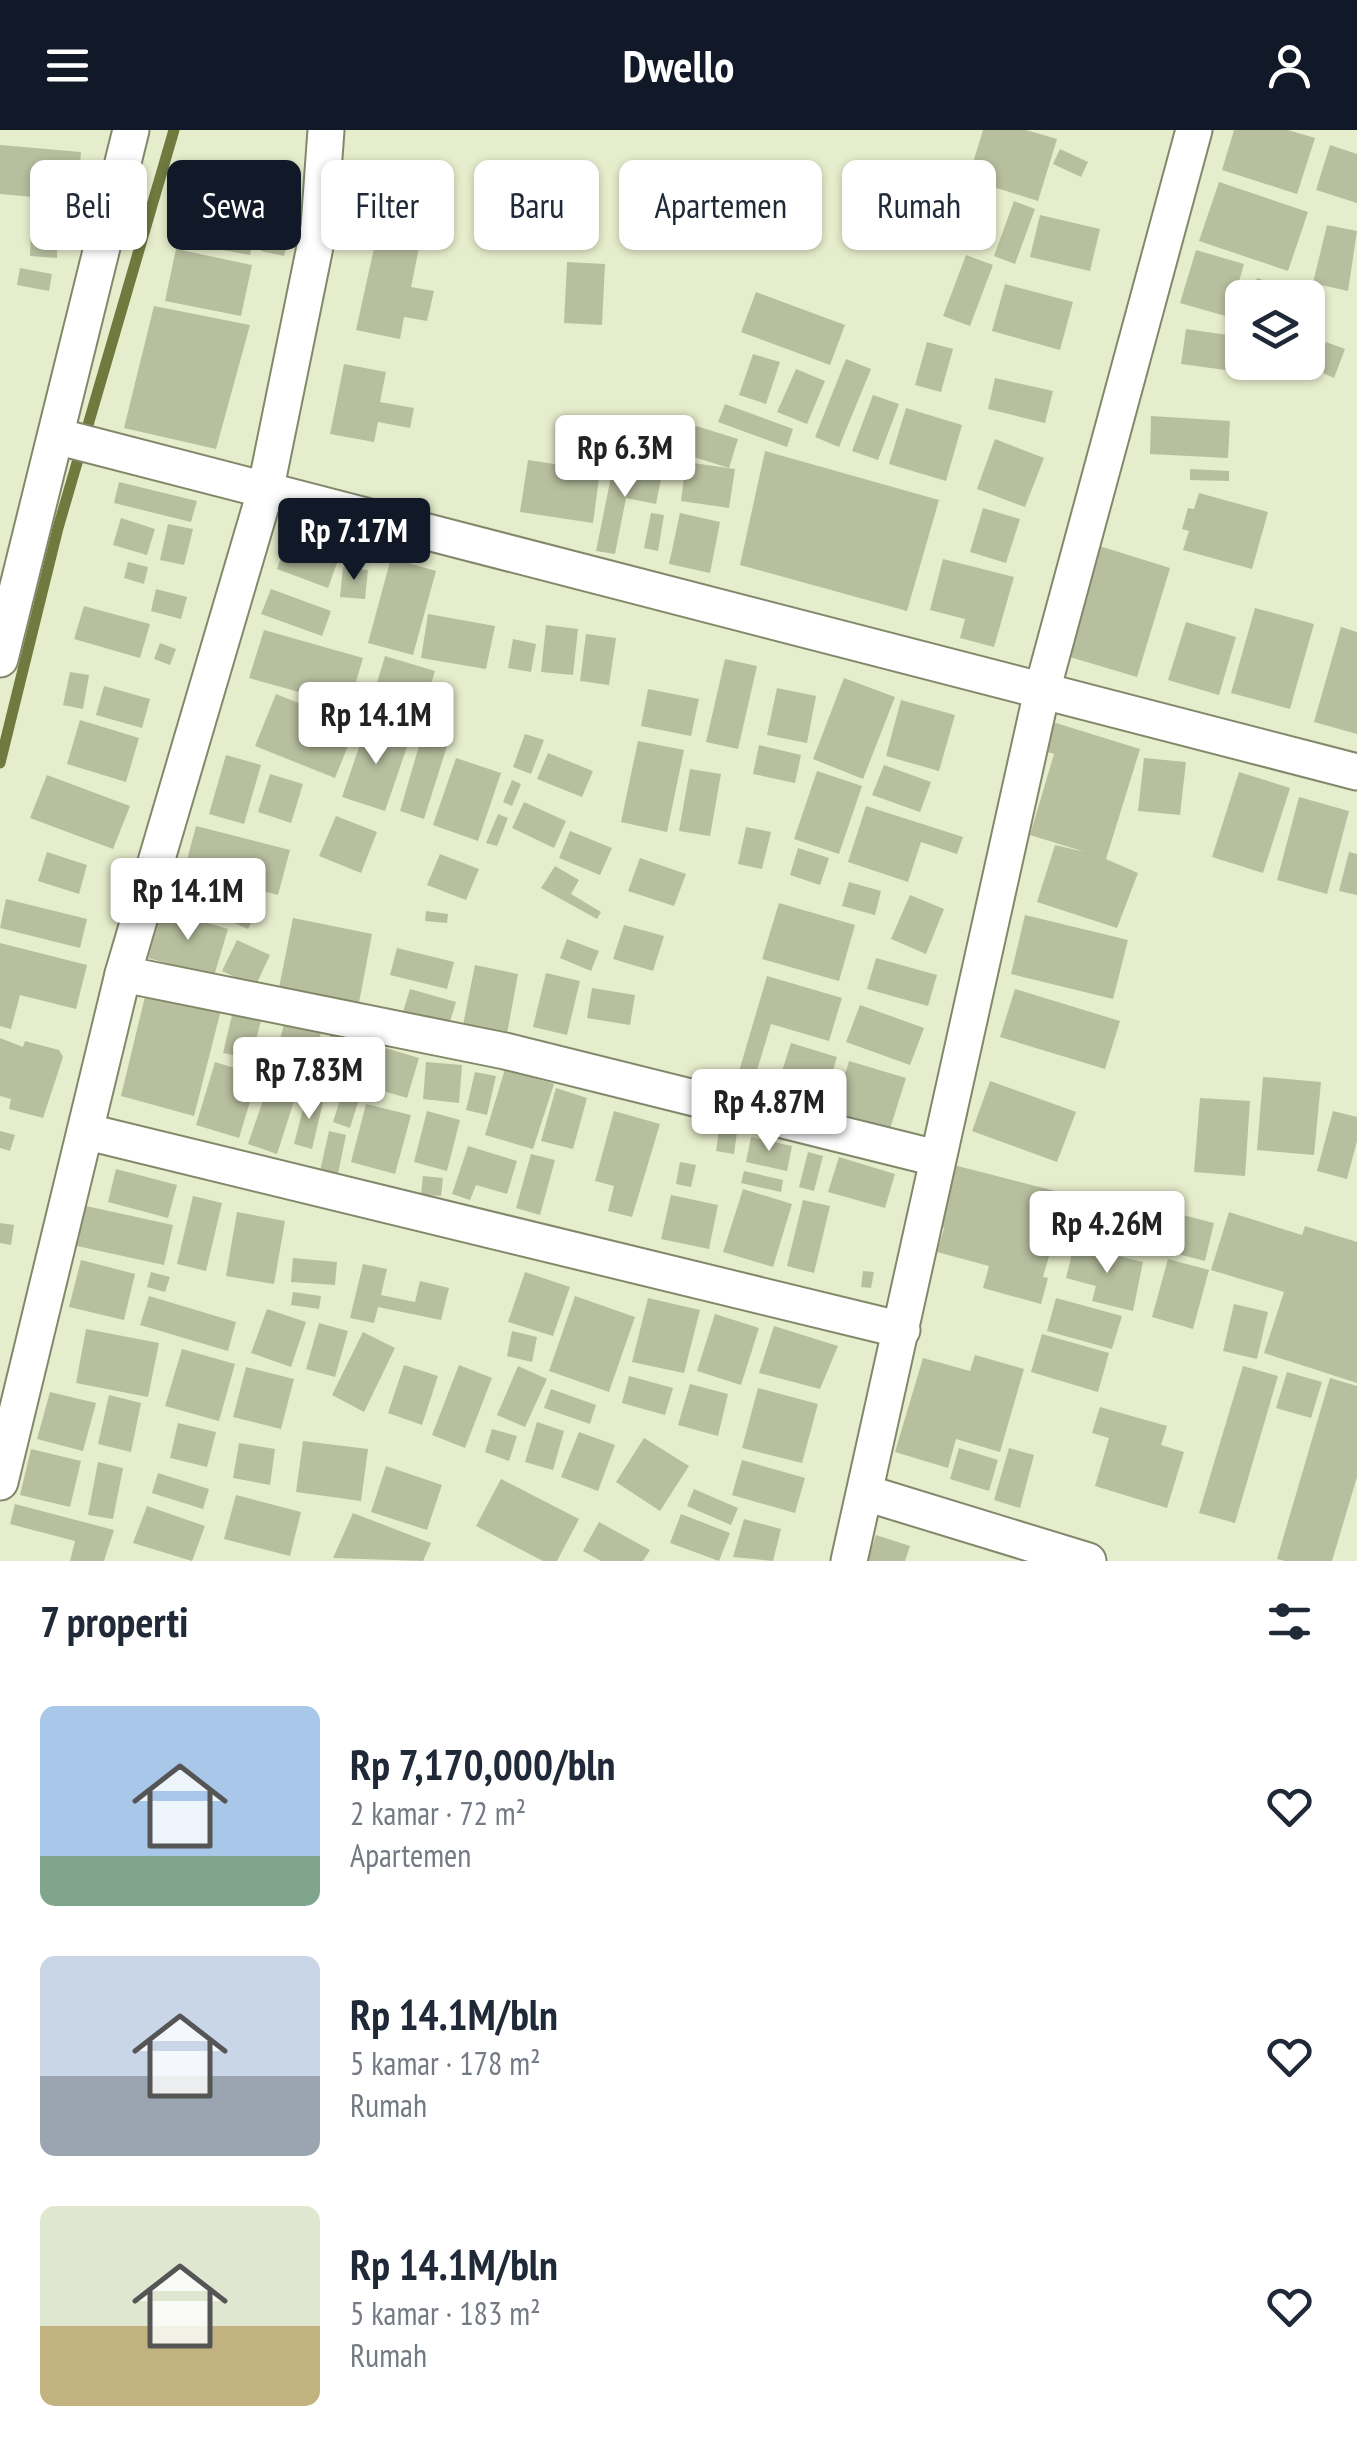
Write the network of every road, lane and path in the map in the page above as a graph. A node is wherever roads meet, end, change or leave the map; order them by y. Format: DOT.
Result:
graph roads {
  1 [pos="131,130"];
  2 [pos="326,130"];
  3 [pos="1194,130"];
  4 [pos="64,438"];
  5 [pos="265,492"];
  6 [pos="0,659"];
  7 [pos="1042,690"];
  8 [pos="1357,772"];
  9 [pos="123,974"];
  10 [pos="88,1132"];
  11 [pos="936,1158"];
  12 [pos="902,1330"];
  13 [pos="0,1482"];
  14 [pos="866,1493"];
  15 [pos="850,1561"];
  16 [pos="1088,1561"];
  1 -- 4 [label="street"];
  2 -- 5 [label="street"];
  3 -- 7 [label="street"];
  4 -- 5 [label="street"];
  4 -- 6 [label="street"];
  5 -- 7 [label="street"];
  5 -- 9 [label="street"];
  7 -- 8 [label="street"];
  7 -- 11 [label="street"];
  9 -- 10 [label="street"];
  9 -- 11 [label="street"];
  10 -- 12 [label="street"];
  10 -- 13 [label="street"];
  11 -- 12 [label="street"];
  12 -- 14 [label="street"];
  14 -- 15 [label="street"];
  14 -- 16 [label="street"];
}
